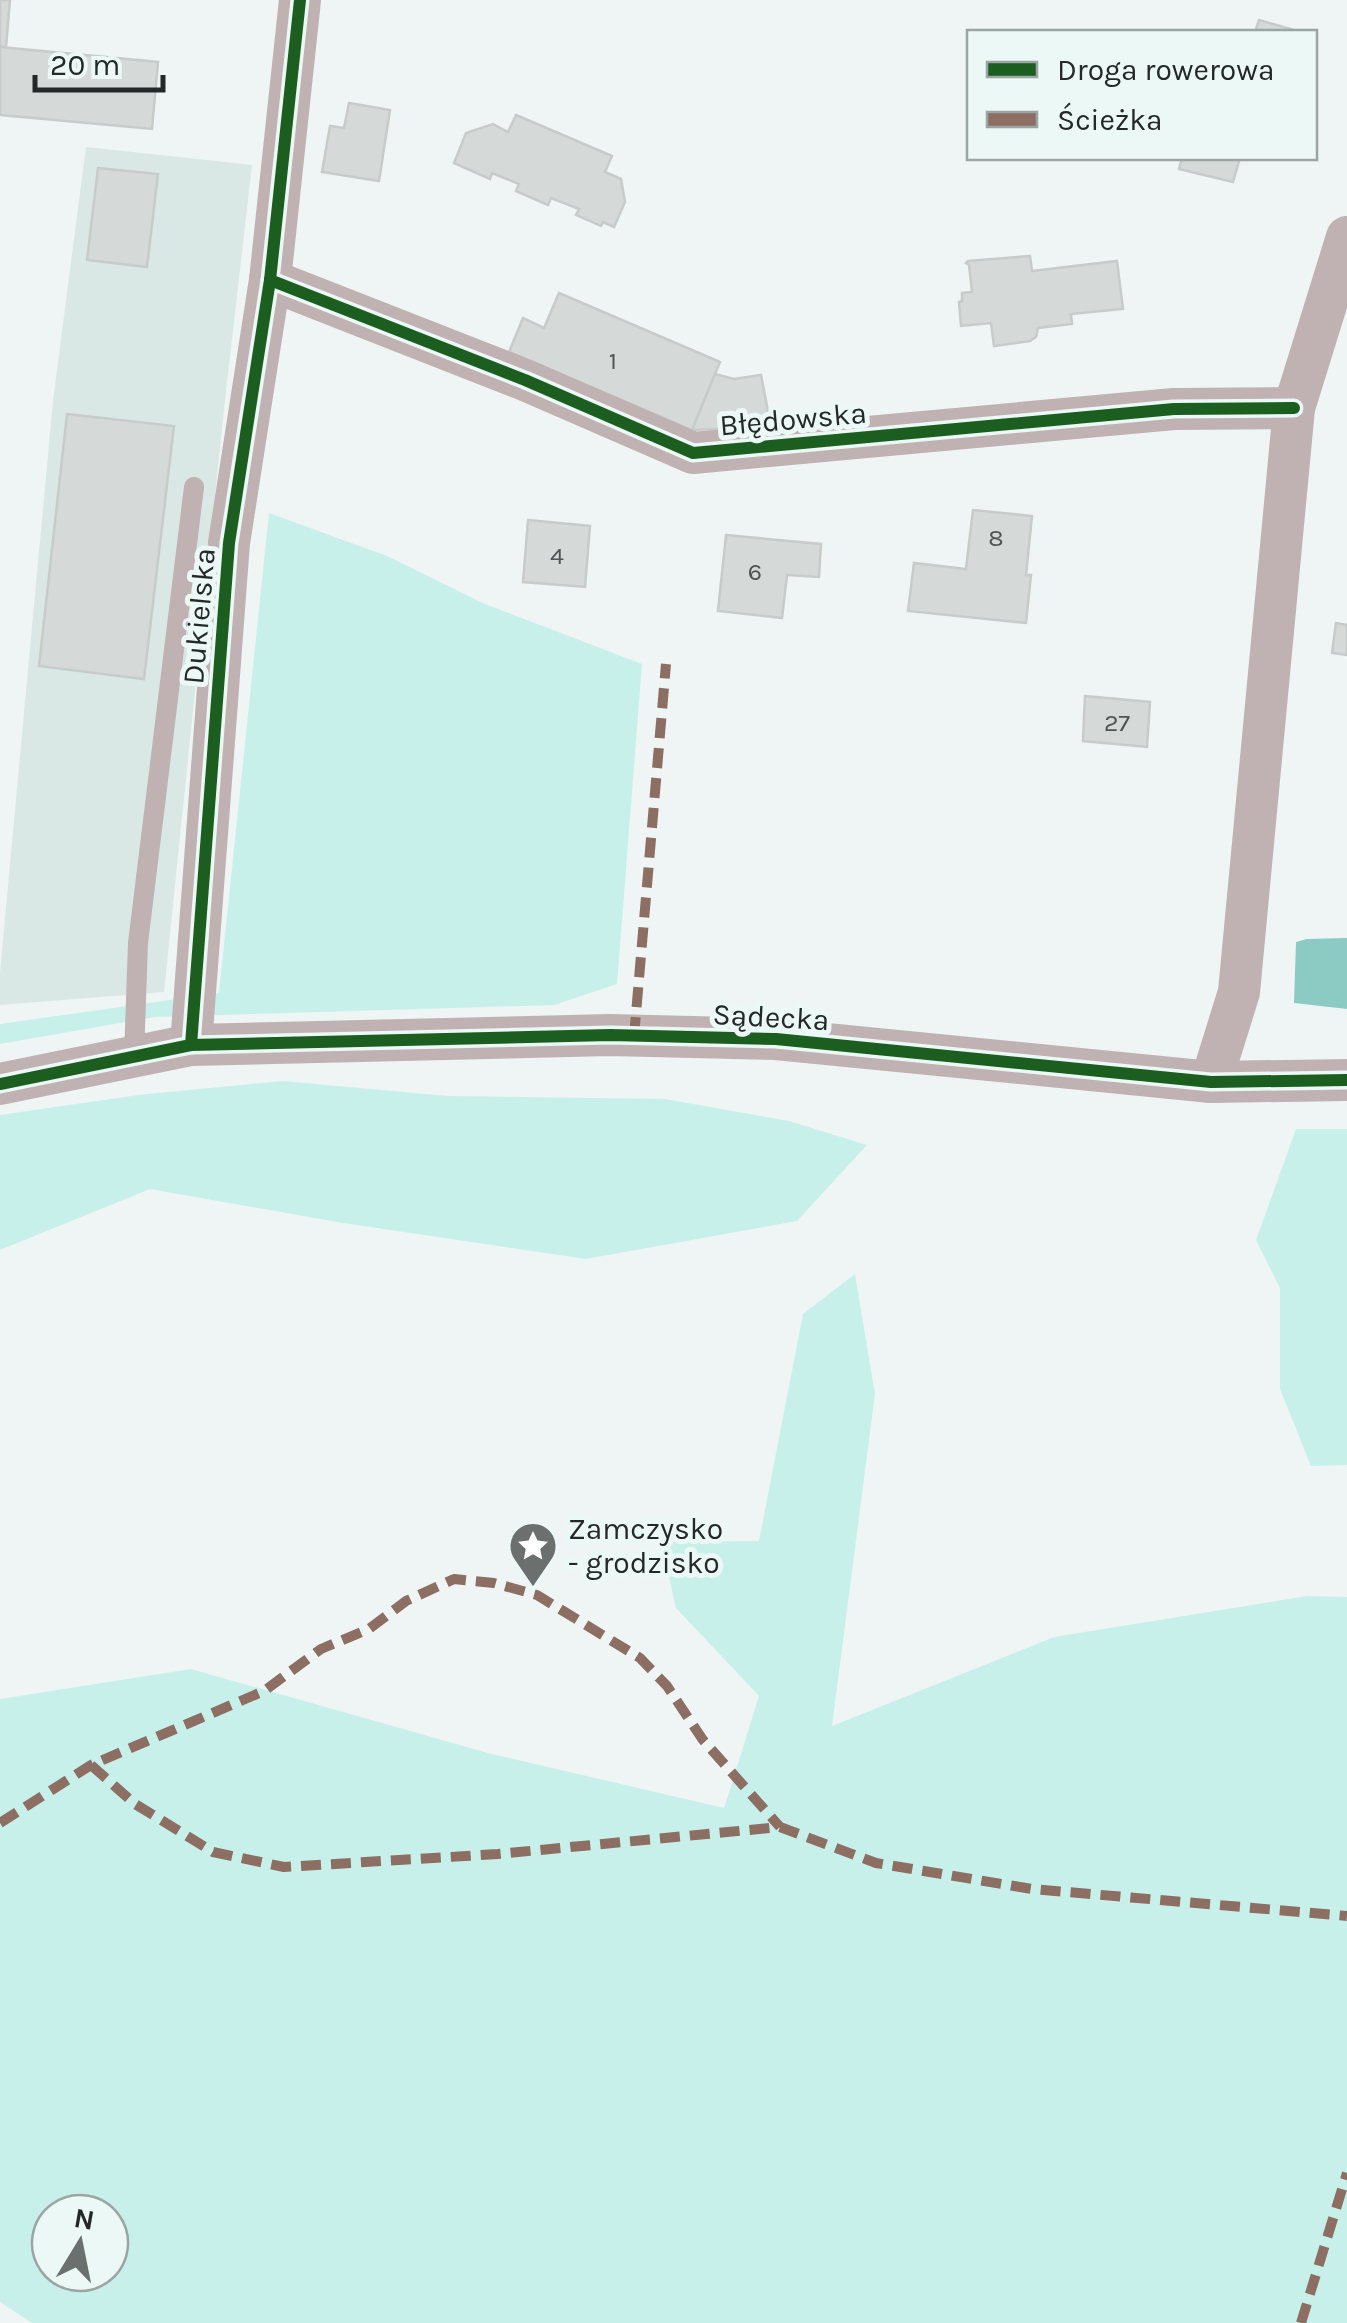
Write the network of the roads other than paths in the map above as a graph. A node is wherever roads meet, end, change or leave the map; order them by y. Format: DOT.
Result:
graph roads {
  1 [pos="300,0"];
  2 [pos="1347,237"];
  3 [pos="270,280"];
  4 [pos="1294,408"];
  5 [pos="194,487"];
  6 [pos="191,1045"];
  7 [pos="134,1057"];
  8 [pos="1347,1080"];
  9 [pos="1212,1082"];
  10 [pos="0,1084"];
  1 -- 3 [label="street, Dukielska"];
  2 -- 4 [label="street"];
  3 -- 4 [label="street, Błędowska"];
  3 -- 6 [label="street, Dukielska"];
  4 -- 9 [label="street"];
  5 -- 7 [label="lane"];
  6 -- 7 [label="street"];
  6 -- 9 [label="street, Sądecka"];
  7 -- 10 [label="street"];
  8 -- 9 [label="street, Sądecka"];
}
